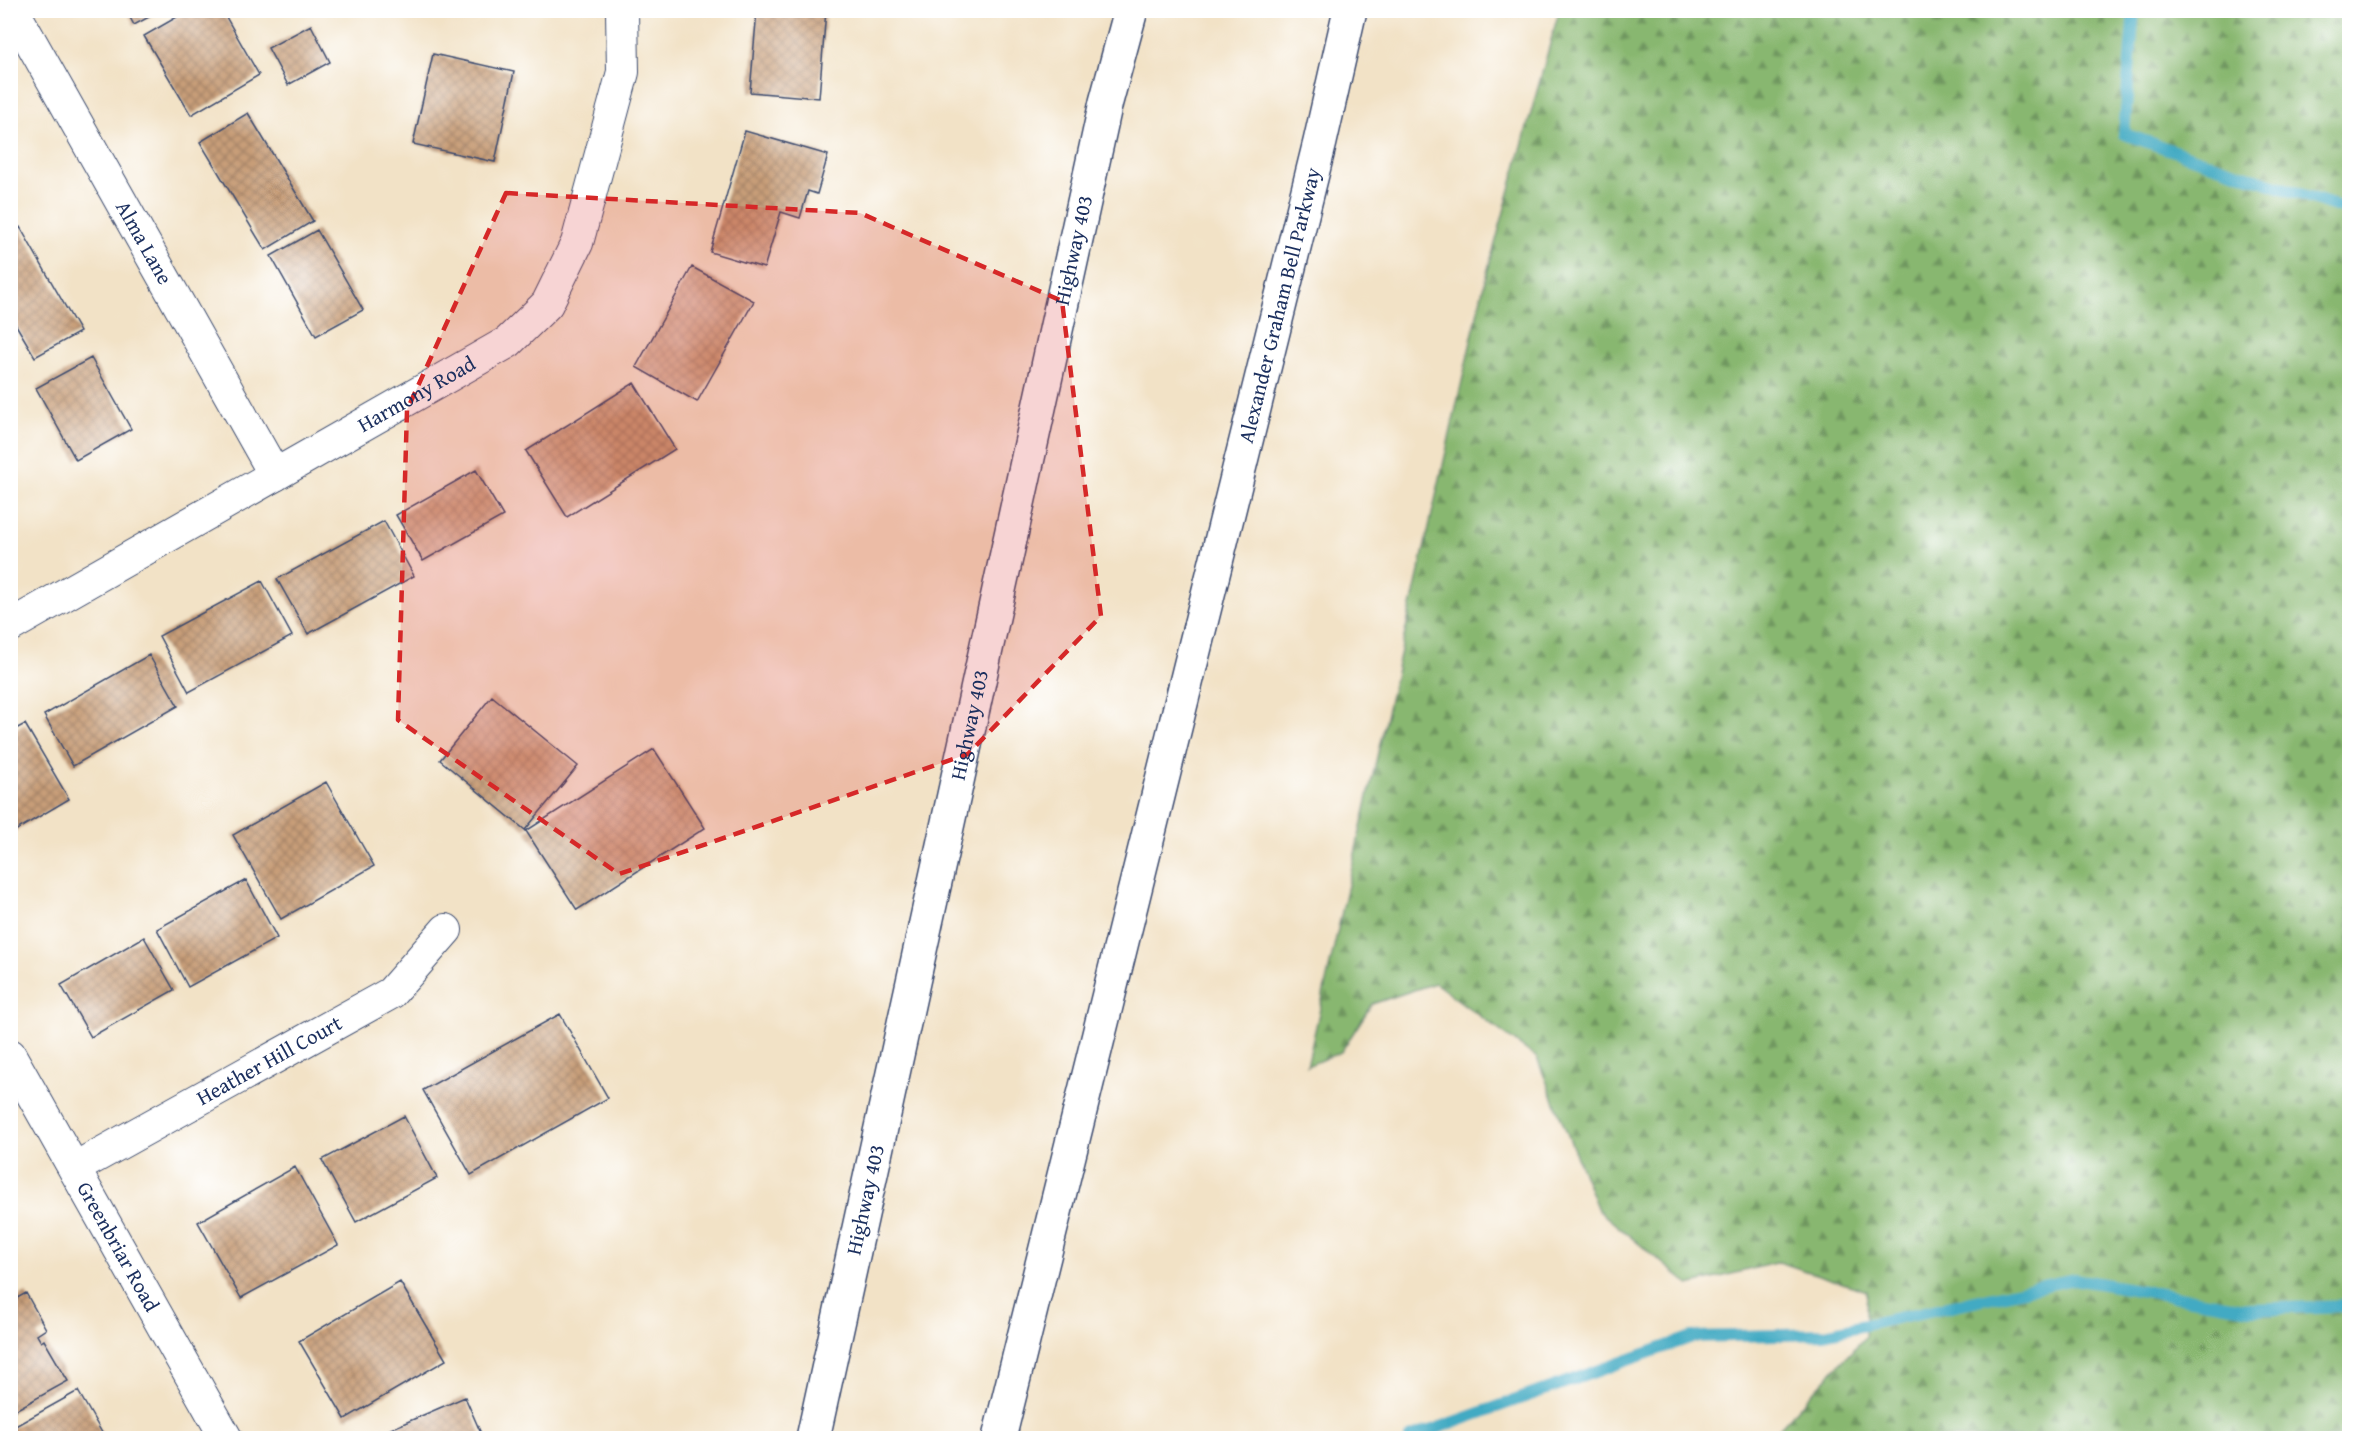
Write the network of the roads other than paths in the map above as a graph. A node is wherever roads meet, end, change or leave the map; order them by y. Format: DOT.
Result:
graph roads {
  1 [pos="13,10"];
  2 [pos="622,10"];
  3 [pos="1131,10"];
  4 [pos="1350,10"];
  5 [pos="275,475"];
  6 [pos="10,626"];
  7 [pos="446,930"];
  8 [pos="10,1055"];
  9 [pos="75,1168"];
  10 [pos="226,1438"];
  11 [pos="813,1438"];
  12 [pos="999,1438"];
  1 -- 5 [label="street, Alma Lane"];
  2 -- 5 [label="street, Harmony Road"];
  3 -- 11 [label="highway, Highway 403"];
  4 -- 12 [label="highway, Alexander Graham Bell Parkway"];
  5 -- 6 [label="street, Harmony Road"];
  7 -- 9 [label="street, Heather Hill Court"];
  8 -- 9 [label="street, Greenbriar Road"];
  9 -- 10 [label="street, Greenbriar Road"];
}
